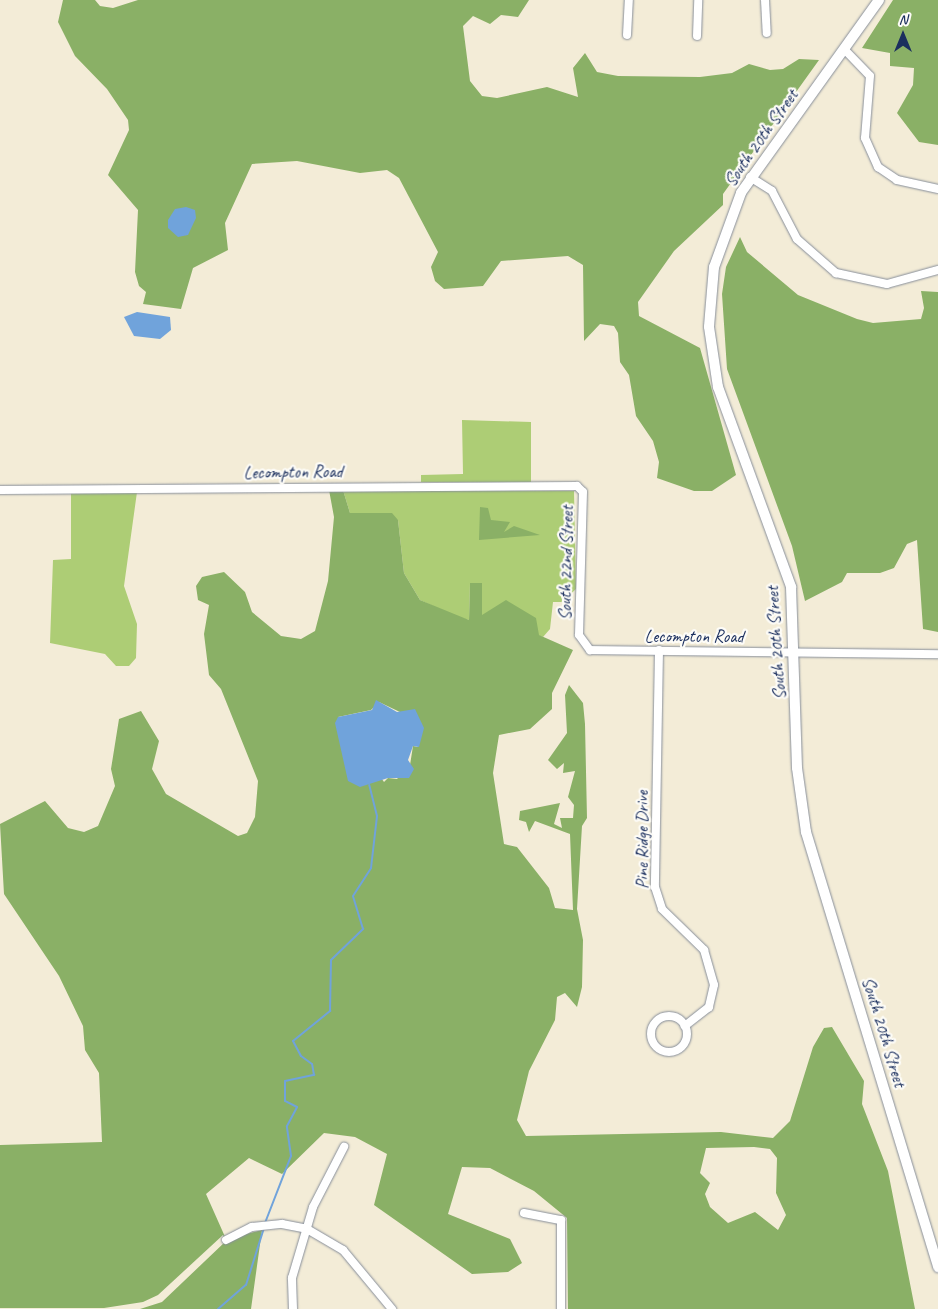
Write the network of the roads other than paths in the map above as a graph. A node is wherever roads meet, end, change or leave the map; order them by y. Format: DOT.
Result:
graph roads {
  1 [pos="629,0"];
  2 [pos="698,0"];
  3 [pos="765,0"];
  4 [pos="880,0"];
  5 [pos="767,33"];
  6 [pos="627,35"];
  7 [pos="697,36"];
  8 [pos="844,48"];
  9 [pos="750,177"];
  10 [pos="938,189"];
  11 [pos="827,254"];
  12 [pos="821,262"];
  13 [pos="938,270"];
  14 [pos="0,490"];
  15 [pos="583,492"];
  16 [pos="579,635"];
  17 [pos="659,650"];
  18 [pos="795,652"];
  19 [pos="938,654"];
  20 [pos="685,1026"];
  21 [pos="344,1147"];
  22 [pos="524,1214"];
  23 [pos="307,1229"];
  24 [pos="226,1240"];
  25 [pos="938,1267"];
  26 [pos="293,1309"];
  27 [pos="392,1309"];
  28 [pos="561,1309"];
  1 -- 6 [label="street"];
  2 -- 7 [label="street"];
  3 -- 5 [label="street"];
  4 -- 8 [label="main road, South 20th Street"];
  8 -- 9 [label="main road, South 20th Street"];
  8 -- 10 [label="street"];
  9 -- 12 [label="street"];
  9 -- 18 [label="main road, South 20th Street"];
  11 -- 12 [label="street"];
  12 -- 13 [label="street"];
  14 -- 15 [label="street, Lecompton Road"];
  15 -- 16 [label="street, South 22nd Street"];
  16 -- 17 [label="street, Lecompton Road"];
  17 -- 18 [label="street, Lecompton Road"];
  17 -- 20 [label="street, Pine Ridge Drive"];
  18 -- 19 [label="street, Lecompton Road"];
  18 -- 25 [label="main road, South 20th Street"];
  20 -- 20 [label="street"];
  21 -- 23 [label="street"];
  22 -- 28 [label="street"];
  23 -- 24 [label="street"];
  23 -- 26 [label="street"];
  23 -- 27 [label="street"];
}
